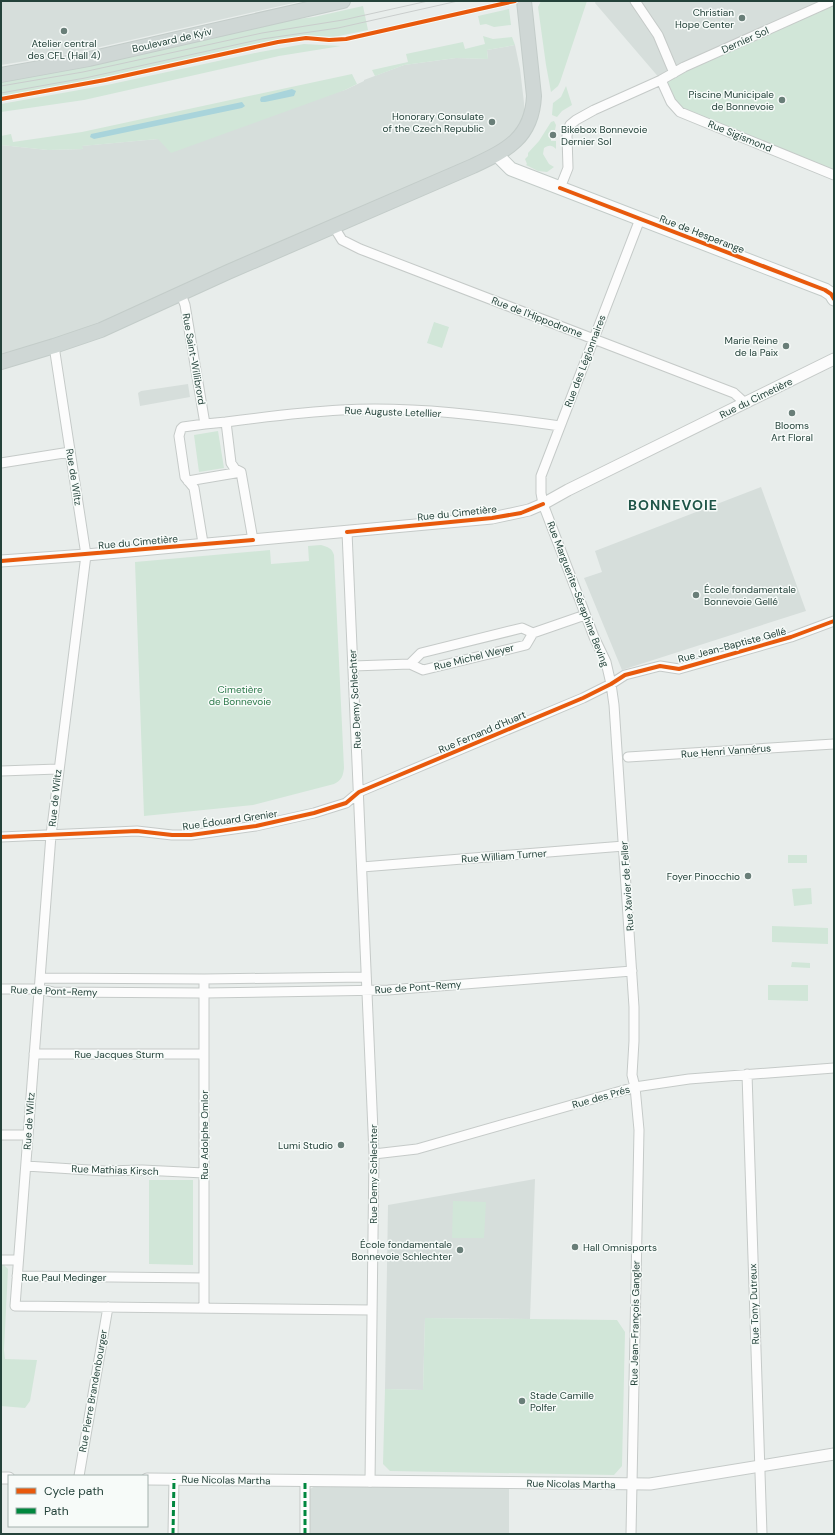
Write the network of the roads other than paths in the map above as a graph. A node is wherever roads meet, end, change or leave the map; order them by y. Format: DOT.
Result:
graph roads {
  1 [pos="343,1"];
  2 [pos="524,1"];
  3 [pos="635,1"];
  4 [pos="832,1"];
  5 [pos="674,73"];
  6 [pos="1,75"];
  7 [pos="661,80"];
  8 [pos="497,155"];
  9 [pos="834,175"];
  10 [pos="560,188"];
  11 [pos="640,219"];
  12 [pos="334,227"];
  13 [pos="181,294"];
  14 [pos="833,295"];
  15 [pos="594,339"];
  16 [pos="54,346"];
  17 [pos="834,359"];
  18 [pos="1,362"];
  19 [pos="745,403"];
  20 [pos="226,422"];
  21 [pos="205,424"];
  22 [pos="560,426"];
  23 [pos="70,452"];
  24 [pos="1,463"];
  25 [pos="241,472"];
  26 [pos="188,481"];
  27 [pos="544,504"];
  28 [pos="347,532"];
  29 [pos="253,540"];
  30 [pos="203,543"];
  31 [pos="86,555"];
  32 [pos="1,561"];
  33 [pos="585,615"];
  34 [pos="834,621"];
  35 [pos="533,633"];
  36 [pos="410,664"];
  37 [pos="353,666"];
  38 [pos="611,684"];
  39 [pos="834,744"];
  40 [pos="628,757"];
  41 [pos="58,769"];
  42 [pos="1,771"];
  43 [pos="359,792"];
  44 [pos="51,835"];
  45 [pos="1,837"];
  46 [pos="624,846"];
  47 [pos="362,867"];
  48 [pos="632,971"];
  49 [pos="366,977"];
  50 [pos="40,978"];
  51 [pos="204,979"];
  52 [pos="39,988"];
  53 [pos="1,989"];
  54 [pos="366,990"];
  55 [pos="204,993"];
  56 [pos="34,1054"];
  57 [pos="204,1054"];
  58 [pos="834,1068"];
  59 [pos="747,1074"];
  60 [pos="635,1087"];
  61 [pos="1,1135"];
  62 [pos="28,1135"];
  63 [pos="374,1154"];
  64 [pos="26,1166"];
  65 [pos="204,1173"];
  66 [pos="1,1260"];
  67 [pos="18,1260"];
  68 [pos="17,1276"];
  69 [pos="204,1278"];
  70 [pos="108,1307"];
  71 [pos="204,1308"];
  72 [pos="371,1310"];
  73 [pos="834,1454"];
  74 [pos="759,1466"];
  75 [pos="79,1475"];
  76 [pos="148,1479"];
  77 [pos="174,1479"];
  78 [pos="305,1481"];
  79 [pos="370,1482"];
  80 [pos="632,1485"];
  81 [pos="173,1534"];
  82 [pos="305,1534"];
  83 [pos="631,1534"];
  84 [pos="762,1534"];
  1 -- 6 [label="main road, Boulevard de Kyiv"];
  2 -- 8 [label="main road"];
  3 -- 5 [label="street"];
  4 -- 5 [label="street, Dernier Sol"];
  5 -- 7 [label="street, Dernier Sol"];
  7 -- 9 [label="street, Rue Sigismond"];
  7 -- 10 [label="street, Dernier Sol"];
  8 -- 10 [label="main road, Rue de Hesperange"];
  8 -- 12 [label="main road"];
  10 -- 11 [label="main road, Rue de Hesperange"];
  11 -- 14 [label="main road, Rue de Hesperange"];
  11 -- 15 [label="street, Rue des Légionnaires"];
  12 -- 13 [label="main road"];
  12 -- 15 [label="street, Rue de l'Hippodrome"];
  13 -- 16 [label="main road"];
  13 -- 21 [label="street, Rue Saint-Willibrord"];
  15 -- 19 [label="street, Rue de l'Hippodrome"];
  15 -- 22 [label="street, Rue des Légionnaires"];
  16 -- 18 [label="main road"];
  16 -- 23 [label="street, Rue de Wiltz"];
  17 -- 19 [label="street, Rue du Cimetière"];
  19 -- 27 [label="street, Rue du Cimetière"];
  20 -- 21 [label="street"];
  20 -- 22 [label="street, Rue Auguste Letellier"];
  20 -- 25 [label="street"];
  21 -- 26 [label="street"];
  22 -- 27 [label="street, Rue des Légionnaires"];
  23 -- 24 [label="street"];
  23 -- 31 [label="street, Rue de Wiltz"];
  25 -- 26 [label="street"];
  25 -- 29 [label="street"];
  26 -- 30 [label="street"];
  27 -- 28 [label="street, Rue du Cimetière"];
  27 -- 33 [label="street, Rue Marguerite-Séraphine Beving"];
  28 -- 29 [label="street, Rue du Cimetière"];
  28 -- 37 [label="street, Rue Demy Schlechter"];
  29 -- 30 [label="street, Rue du Cimetière"];
  30 -- 31 [label="street, Rue du Cimetière"];
  31 -- 32 [label="street, Rue du Cimetière"];
  31 -- 41 [label="street, Rue de Wiltz"];
  33 -- 35 [label="street, Rue Michel Weyer"];
  33 -- 38 [label="street, Rue Marguerite-Séraphine Beving"];
  34 -- 38 [label="street, Rue Jean-Baptiste Gellé"];
  35 -- 36 [label="street, Rue Michel Weyer"];
  35 -- 36 [label="street, Rue Michel Weyer"];
  36 -- 37 [label="street, Rue Michel Weyer"];
  37 -- 43 [label="street, Rue Demy Schlechter"];
  38 -- 43 [label="street, Rue Fernand d'Huart"];
  38 -- 46 [label="street, Rue Xavier de Feller"];
  39 -- 40 [label="street, Rue Henri Vannérus"];
  41 -- 42 [label="street"];
  41 -- 44 [label="street, Rue de Wiltz"];
  43 -- 44 [label="street, Rue Édouard Grenier"];
  43 -- 47 [label="street, Rue Demy Schlechter"];
  44 -- 45 [label="street, Rue Édouard Grenier"];
  44 -- 50 [label="street, Rue de Wiltz"];
  46 -- 47 [label="street, Rue William Turner"];
  46 -- 48 [label="street, Rue Xavier de Feller"];
  47 -- 49 [label="street, Rue Demy Schlechter"];
  48 -- 54 [label="street, Rue de Pont-Remy"];
  48 -- 60 [label="street, Rue Xavier de Feller"];
  49 -- 51 [label="street, Rue de Pont-Remy"];
  49 -- 54 [label="street, Rue Demy Schlechter"];
  50 -- 51 [label="street, Rue de Pont-Remy"];
  50 -- 52 [label="street, Rue de Wiltz"];
  51 -- 55 [label="street"];
  52 -- 53 [label="street, Rue de Pont-Remy"];
  52 -- 55 [label="street, Rue de Pont-Remy"];
  52 -- 56 [label="street, Rue de Wiltz"];
  54 -- 55 [label="street, Rue de Pont-Remy"];
  54 -- 63 [label="street, Rue Demy Schlechter"];
  55 -- 57 [label="street, Rue Adolphe Omlor"];
  56 -- 57 [label="street, Rue Jacques Sturm"];
  56 -- 62 [label="street, Rue de Wiltz"];
  57 -- 65 [label="street, Rue Adolphe Omlor"];
  58 -- 59 [label="street, Rue des Prés"];
  59 -- 60 [label="street, Rue des Prés"];
  59 -- 74 [label="street, Rue Tony Dutreux"];
  60 -- 63 [label="street, Rue des Prés"];
  60 -- 80 [label="street, Rue Jean-François Gangler"];
  61 -- 62 [label="street"];
  62 -- 64 [label="street, Rue de Wiltz"];
  63 -- 72 [label="street, Rue Demy Schlechter"];
  64 -- 65 [label="street, Rue Mathias Kirsch"];
  64 -- 67 [label="street, Rue de Wiltz"];
  65 -- 69 [label="street, Rue Adolphe Omlor"];
  66 -- 67 [label="street"];
  67 -- 68 [label="street, Rue de Wiltz"];
  68 -- 69 [label="street, Rue Paul Medinger"];
  68 -- 70 [label="street, Rue Paul Medinger"];
  69 -- 71 [label="street"];
  70 -- 71 [label="street, Rue Paul Medinger"];
  70 -- 75 [label="street, Rue Pierre Brandenbourger"];
  71 -- 72 [label="street, Rue Paul Medinger"];
  72 -- 79 [label="street, Rue Demy Schlechter"];
  73 -- 74 [label="street, Rue Nicolas Martha"];
  74 -- 80 [label="street, Rue Nicolas Martha"];
  74 -- 84 [label="street, Rue Tony Dutreux"];
  76 -- 77 [label="street, Rue Nicolas Martha"];
  77 -- 78 [label="street, Rue Nicolas Martha"];
  77 -- 81 [label="street"];
  78 -- 79 [label="street, Rue Nicolas Martha"];
  78 -- 82 [label="street"];
  79 -- 80 [label="street, Rue Nicolas Martha"];
  80 -- 83 [label="street, Rue Jean-François Gangler"];
}
